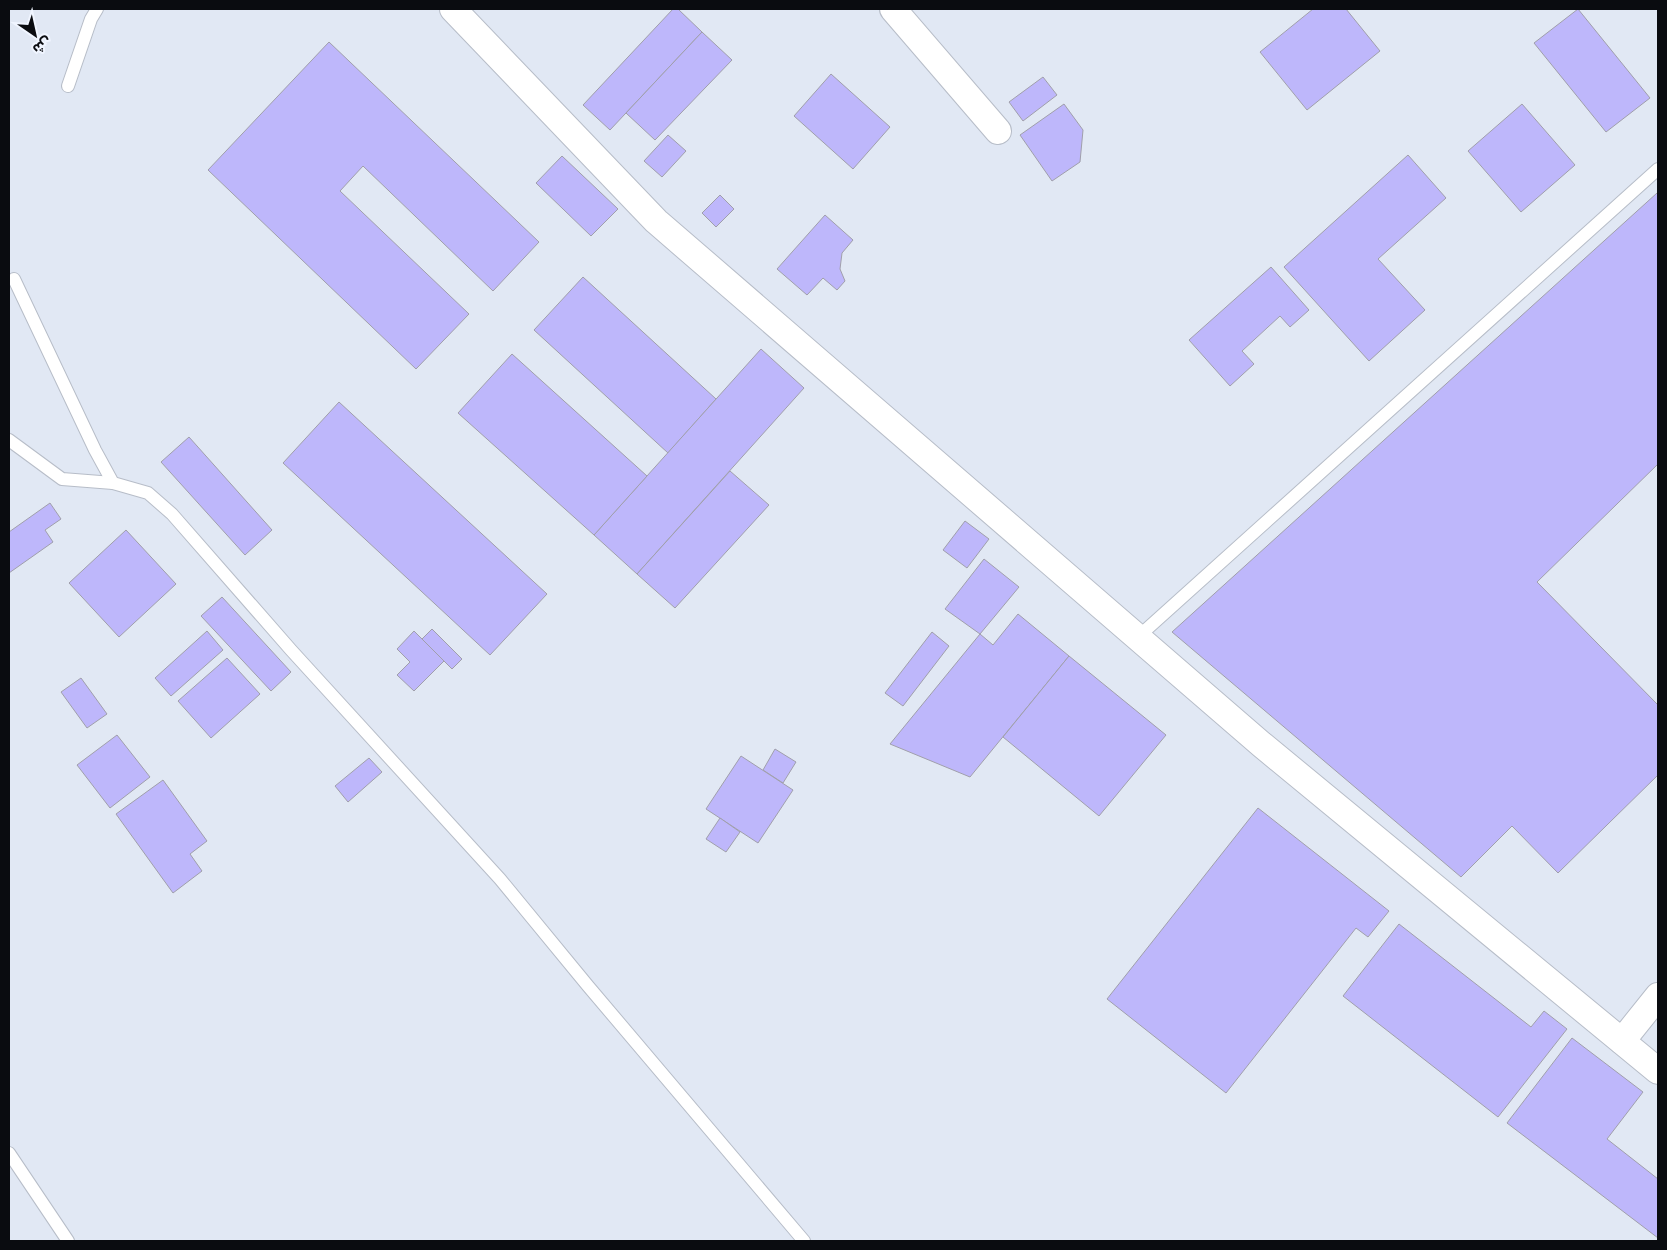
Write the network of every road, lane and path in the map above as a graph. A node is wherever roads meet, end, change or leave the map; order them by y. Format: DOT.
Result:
graph roads {
  1 [pos="97,9"];
  2 [pos="453,9"];
  3 [pos="893,9"];
  4 [pos="68,86"];
  5 [pos="998,131"];
  6 [pos="1658,169"];
  7 [pos="14,279"];
  8 [pos="9,440"];
  9 [pos="113,483"];
  10 [pos="1138,637"];
  11 [pos="1658,996"];
  12 [pos="1622,1041"];
  13 [pos="1658,1071"];
  14 [pos="9,1153"];
  15 [pos="68,1241"];
  16 [pos="804,1241"];
  1 -- 4 [label="lane"];
  2 -- 10 [label="street"];
  3 -- 5 [label="street"];
  6 -- 10 [label="lane"];
  7 -- 9 [label="lane"];
  8 -- 9 [label="lane"];
  9 -- 16 [label="lane"];
  10 -- 12 [label="street"];
  11 -- 12 [label="street"];
  12 -- 13 [label="street"];
  14 -- 15 [label="lane"];
}
